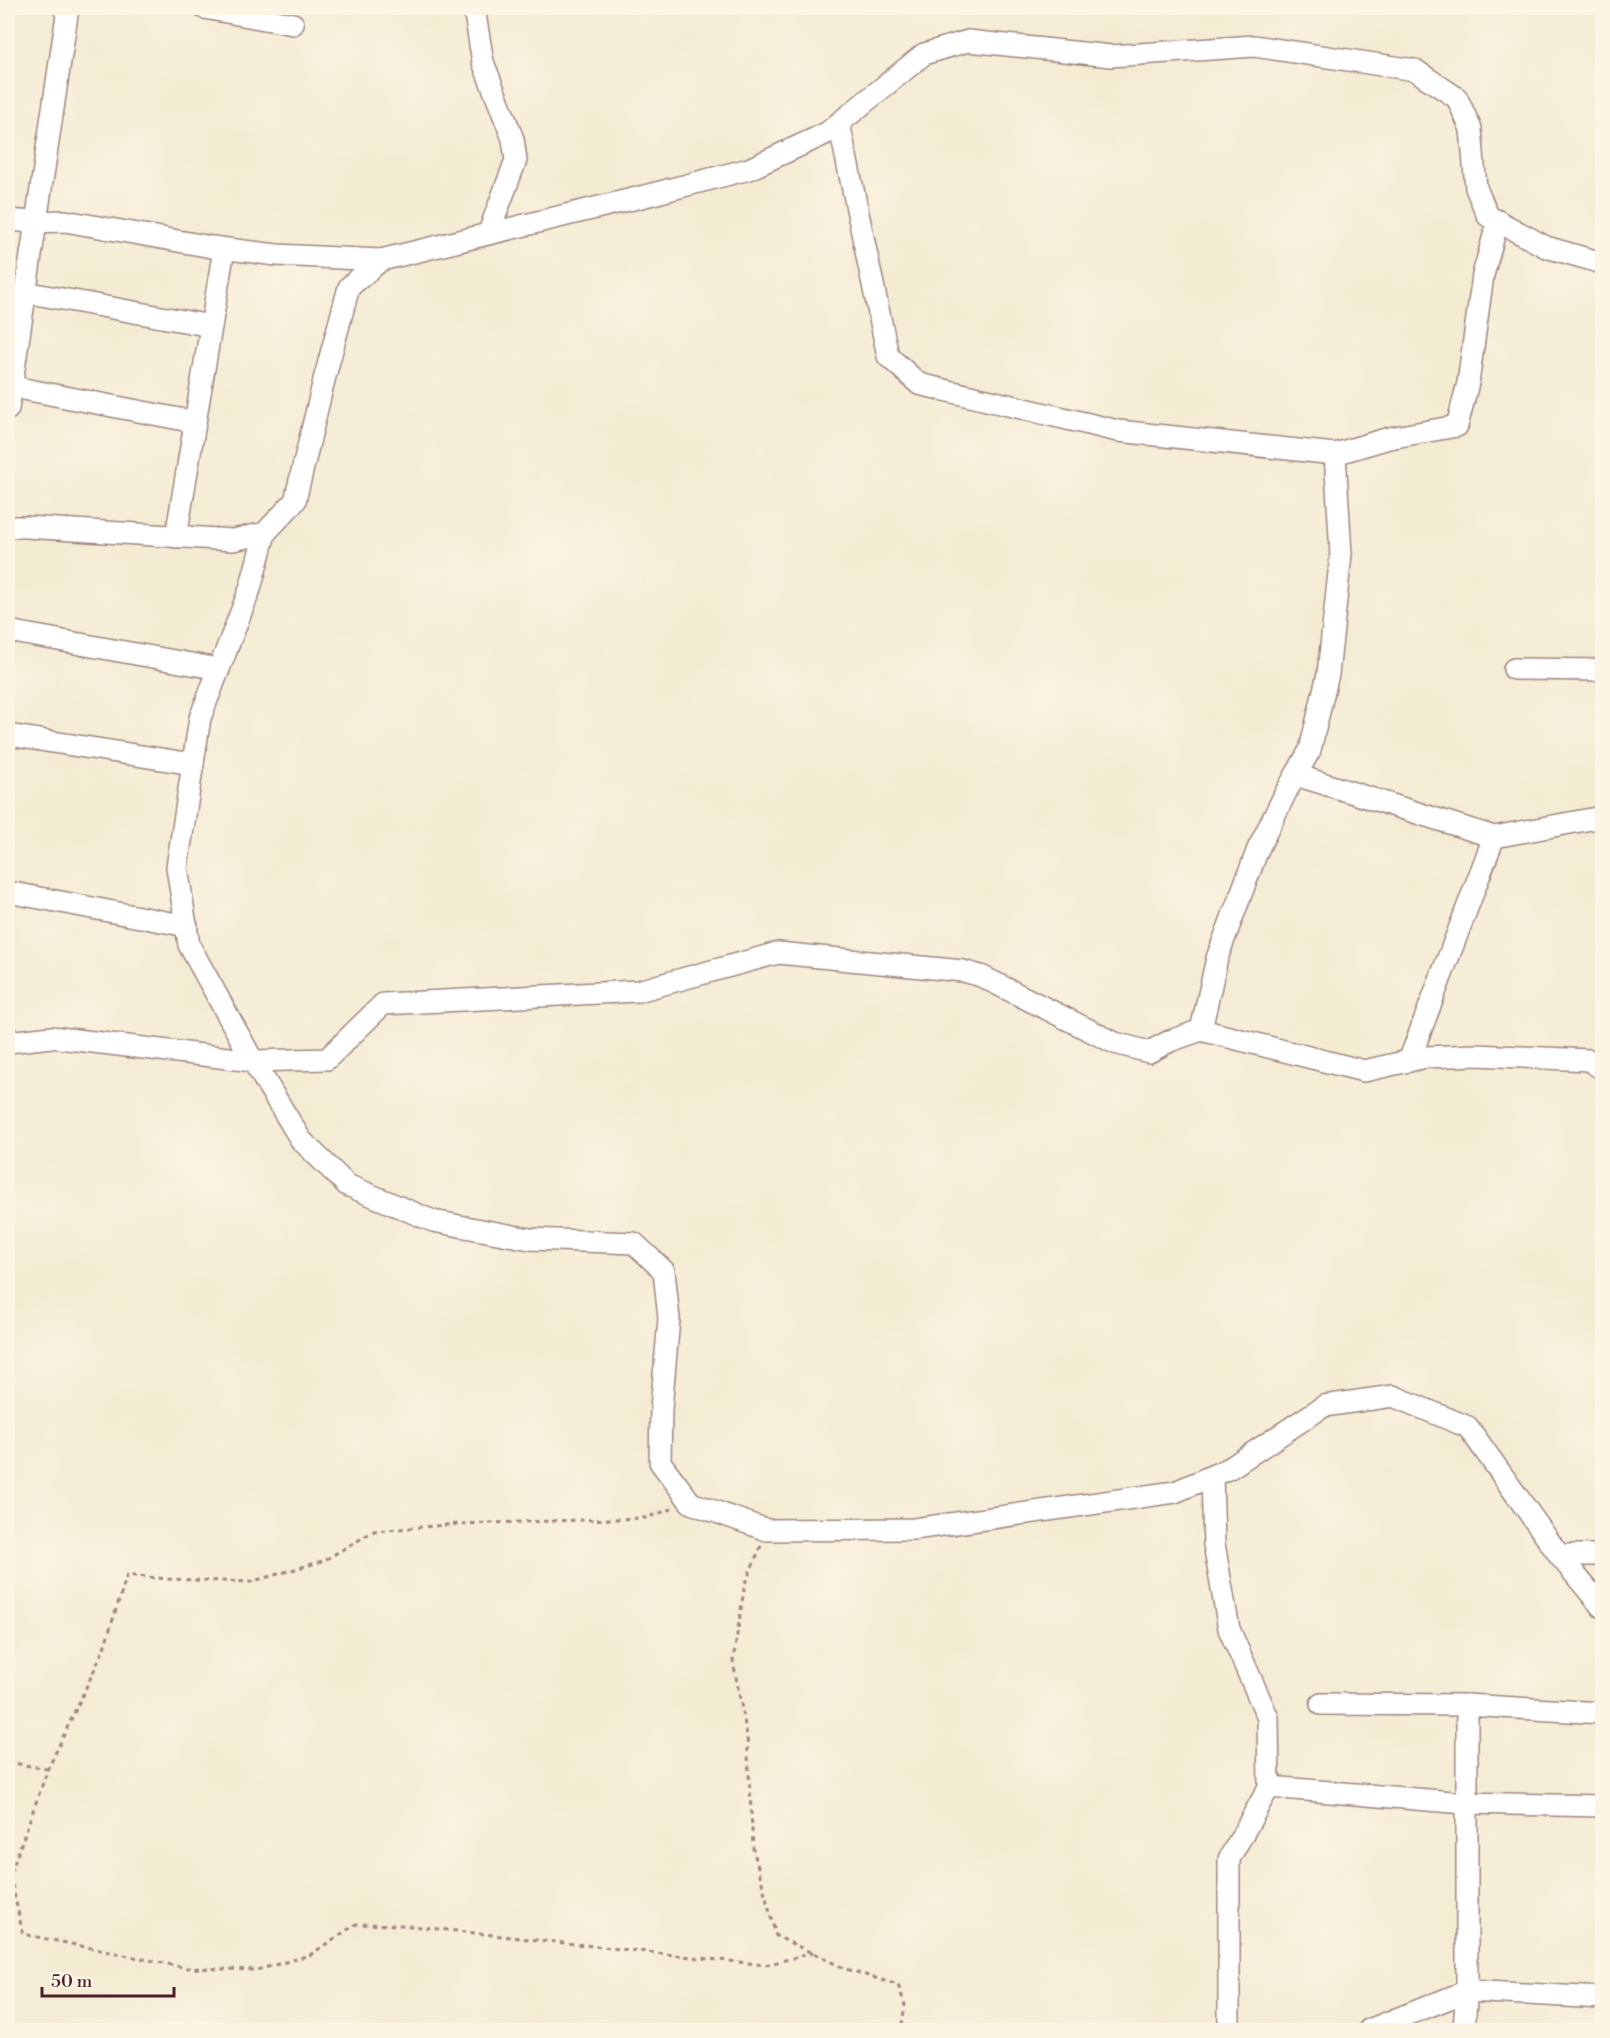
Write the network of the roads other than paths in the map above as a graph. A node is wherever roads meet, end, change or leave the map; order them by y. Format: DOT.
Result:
graph roads {
  1 [pos="64,8"];
  2 [pos="204,8"];
  3 [pos="474,8"];
  4 [pos="293,24"];
  5 [pos="839,123"];
  6 [pos="8,220"];
  7 [pos="1498,221"];
  8 [pos="34,222"];
  9 [pos="489,232"];
  10 [pos="224,249"];
  11 [pos="381,260"];
  12 [pos="1602,263"];
  13 [pos="24,292"];
  14 [pos="211,326"];
  15 [pos="9,386"];
  16 [pos="8,409"];
  17 [pos="195,422"];
  18 [pos="1335,454"];
  19 [pos="8,527"];
  20 [pos="265,533"];
  21 [pos="176,537"];
  22 [pos="8,631"];
  23 [pos="219,669"];
  24 [pos="1514,669"];
  25 [pos="1602,670"];
  26 [pos="8,735"];
  27 [pos="193,764"];
  28 [pos="1296,775"];
  29 [pos="1602,817"];
  30 [pos="1494,837"];
  31 [pos="8,892"];
  32 [pos="186,926"];
  33 [pos="1201,1030"];
  34 [pos="8,1042"];
  35 [pos="253,1061"];
  36 [pos="1409,1061"];
  37 [pos="1602,1069"];
  38 [pos="1212,1476"];
  39 [pos="1559,1555"];
  40 [pos="1602,1556"];
  41 [pos="1602,1607"];
  42 [pos="1321,1704"];
  43 [pos="1467,1705"];
  44 [pos="1602,1713"];
  45 [pos="1269,1787"];
  46 [pos="1465,1803"];
  47 [pos="1602,1806"];
  48 [pos="1467,1991"];
  49 [pos="1602,1998"];
  50 [pos="1229,2031"];
  51 [pos="1369,2031"];
  52 [pos="1464,2031"];
  1 -- 8 [label="street"];
  2 -- 4 [label="street"];
  3 -- 9 [label="street"];
  5 -- 7 [label="street"];
  5 -- 9 [label="street"];
  5 -- 18 [label="street"];
  6 -- 8 [label="street"];
  7 -- 12 [label="street"];
  7 -- 18 [label="street"];
  8 -- 10 [label="street"];
  8 -- 13 [label="street"];
  9 -- 11 [label="street"];
  10 -- 11 [label="street"];
  10 -- 14 [label="street"];
  11 -- 20 [label="street"];
  13 -- 14 [label="street"];
  13 -- 15 [label="street"];
  14 -- 17 [label="street"];
  15 -- 16 [label="street"];
  15 -- 17 [label="street"];
  17 -- 21 [label="street"];
  18 -- 28 [label="street"];
  19 -- 21 [label="street"];
  20 -- 21 [label="street"];
  20 -- 23 [label="street"];
  22 -- 23 [label="street"];
  23 -- 27 [label="street"];
  24 -- 25 [label="street"];
  26 -- 27 [label="street"];
  27 -- 32 [label="street"];
  28 -- 30 [label="street"];
  28 -- 33 [label="street"];
  29 -- 30 [label="street"];
  30 -- 36 [label="street"];
  31 -- 32 [label="street"];
  32 -- 35 [label="street"];
  33 -- 35 [label="street"];
  33 -- 36 [label="street"];
  34 -- 35 [label="street"];
  35 -- 38 [label="street"];
  36 -- 37 [label="street"];
  38 -- 39 [label="street"];
  38 -- 45 [label="street"];
  39 -- 40 [label="street"];
  39 -- 41 [label="street"];
  42 -- 43 [label="street"];
  43 -- 44 [label="street"];
  43 -- 46 [label="street"];
  45 -- 46 [label="street"];
  45 -- 50 [label="street"];
  46 -- 47 [label="street"];
  46 -- 48 [label="street"];
  48 -- 49 [label="street"];
  48 -- 51 [label="street"];
  48 -- 52 [label="street"];
}
